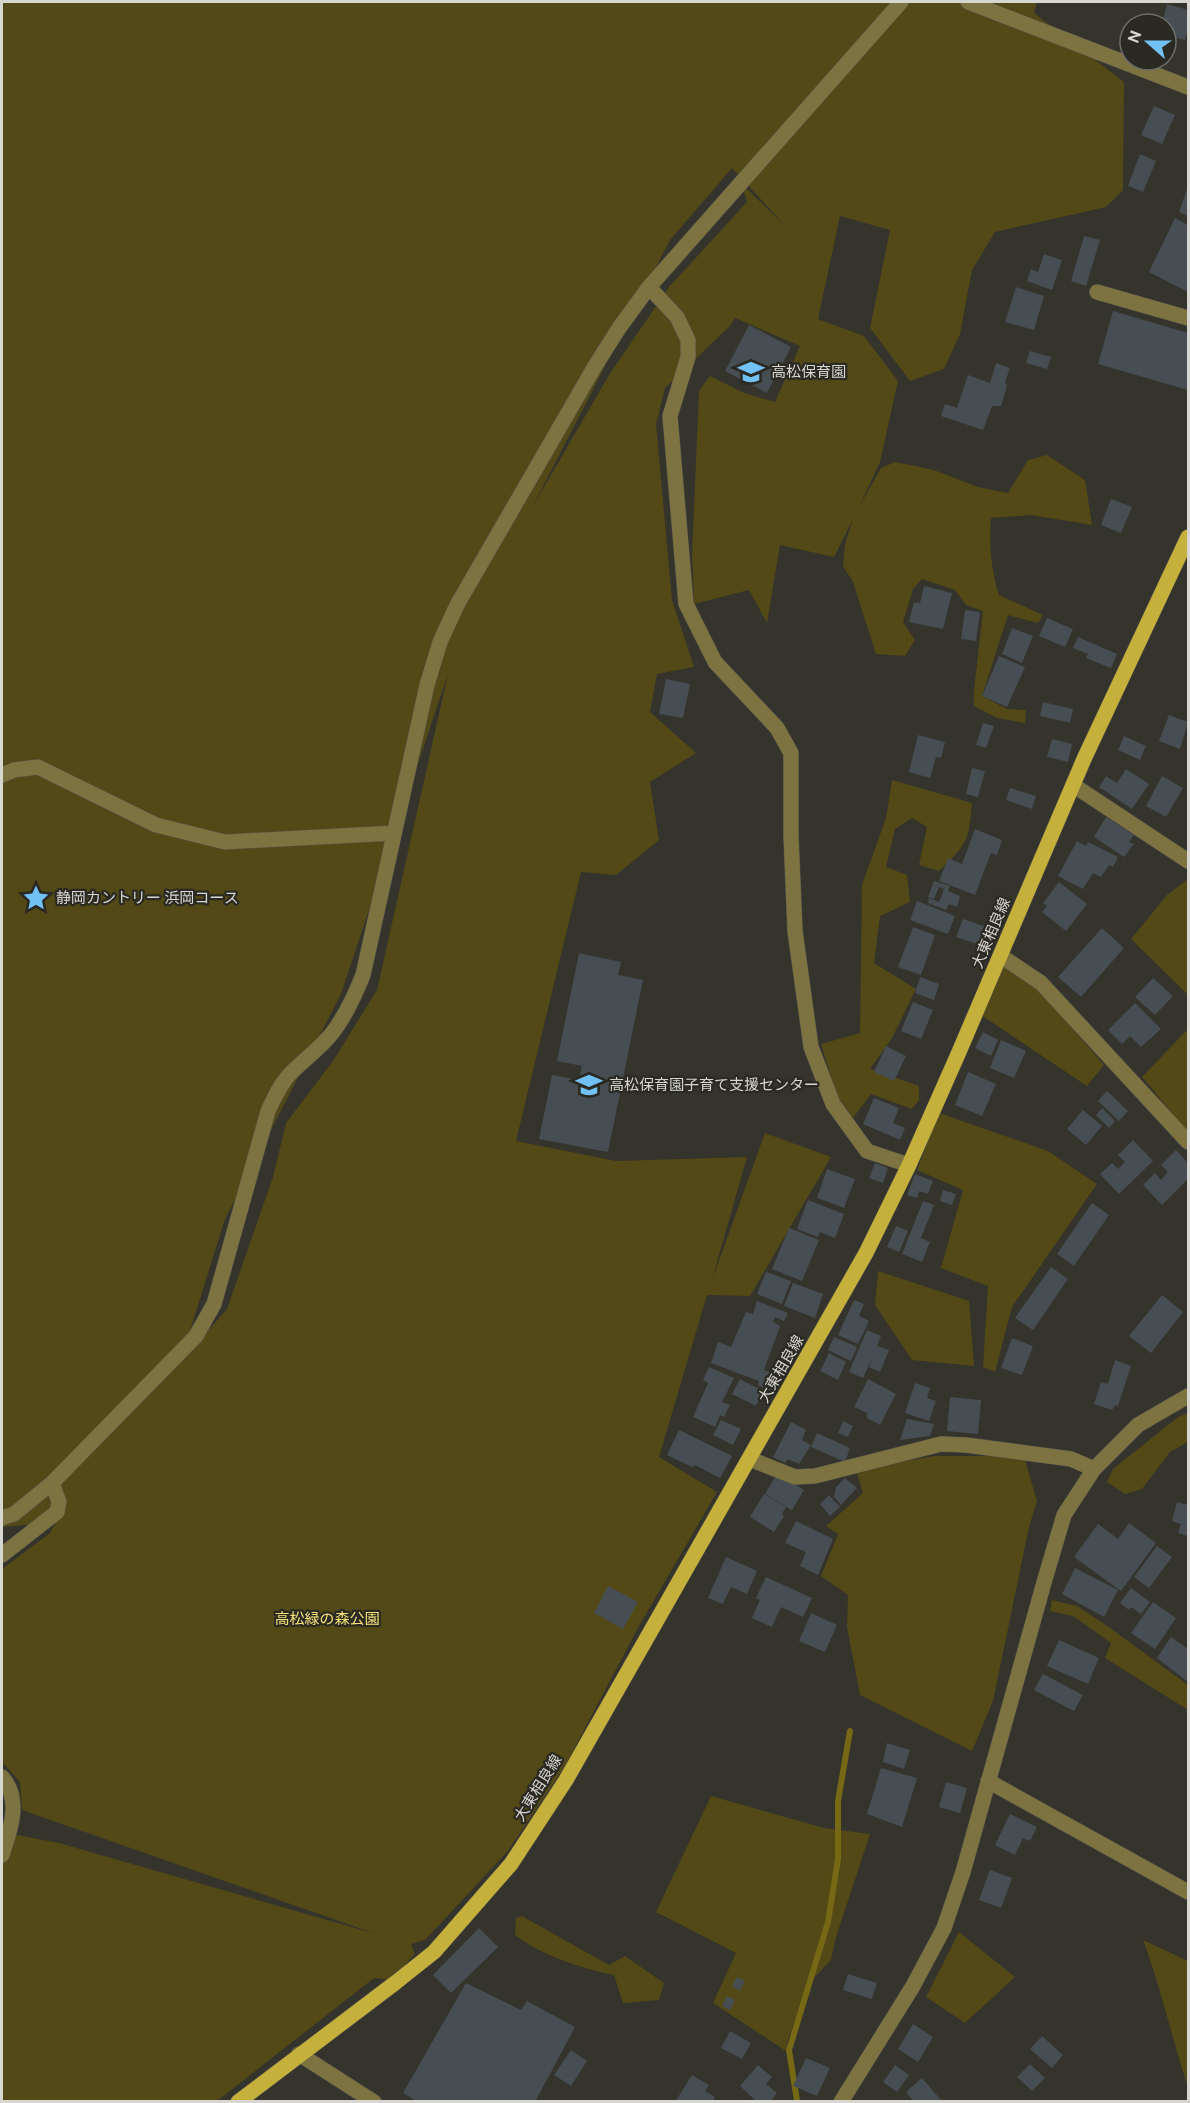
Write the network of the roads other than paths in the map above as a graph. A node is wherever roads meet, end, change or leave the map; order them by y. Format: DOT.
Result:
graph roads {
  1 [pos="901,2"];
  2 [pos="968,2"];
  3 [pos="1188,87"];
  4 [pos="649,287"];
  5 [pos="1097,292"];
  6 [pos="1188,318"];
  7 [pos="1188,537"];
  8 [pos="2,775"];
  9 [pos="1073,785"];
  10 [pos="394,833"];
  11 [pos="1188,861"];
  12 [pos="1001,956"];
  13 [pos="1188,1142"];
  14 [pos="909,1165"];
  15 [pos="1188,1396"];
  16 [pos="750,1459"];
  17 [pos="1094,1469"];
  18 [pos="52,1483"];
  19 [pos="2,1518"];
  20 [pos="2,1555"];
  21 [pos="2,1777"];
  22 [pos="988,1781"];
  23 [pos="2,1855"];
  24 [pos="1188,1892"];
  25 [pos="299,2054"];
  26 [pos="238,2102"];
  27 [pos="374,2102"];
  28 [pos="842,2102"];
  1 -- 4 [label="street"];
  2 -- 3 [label="street"];
  4 -- 10 [label="street"];
  4 -- 14 [label="street"];
  5 -- 6 [label="street"];
  7 -- 9 [label="main road, 大東相良線"];
  8 -- 10 [label="street"];
  9 -- 11 [label="street"];
  9 -- 12 [label="main road, 大東相良線"];
  10 -- 18 [label="street"];
  12 -- 13 [label="street"];
  12 -- 14 [label="main road, 大東相良線"];
  14 -- 16 [label="main road, 大東相良線"];
  15 -- 17 [label="street"];
  16 -- 17 [label="street"];
  16 -- 25 [label="main road, 大東相良線"];
  17 -- 22 [label="street"];
  18 -- 19 [label="street"];
  18 -- 20 [label="street"];
  21 -- 23 [label="street"];
  22 -- 24 [label="street"];
  22 -- 28 [label="street"];
  25 -- 26 [label="main road, 大東相良線"];
  25 -- 27 [label="street"];
}
